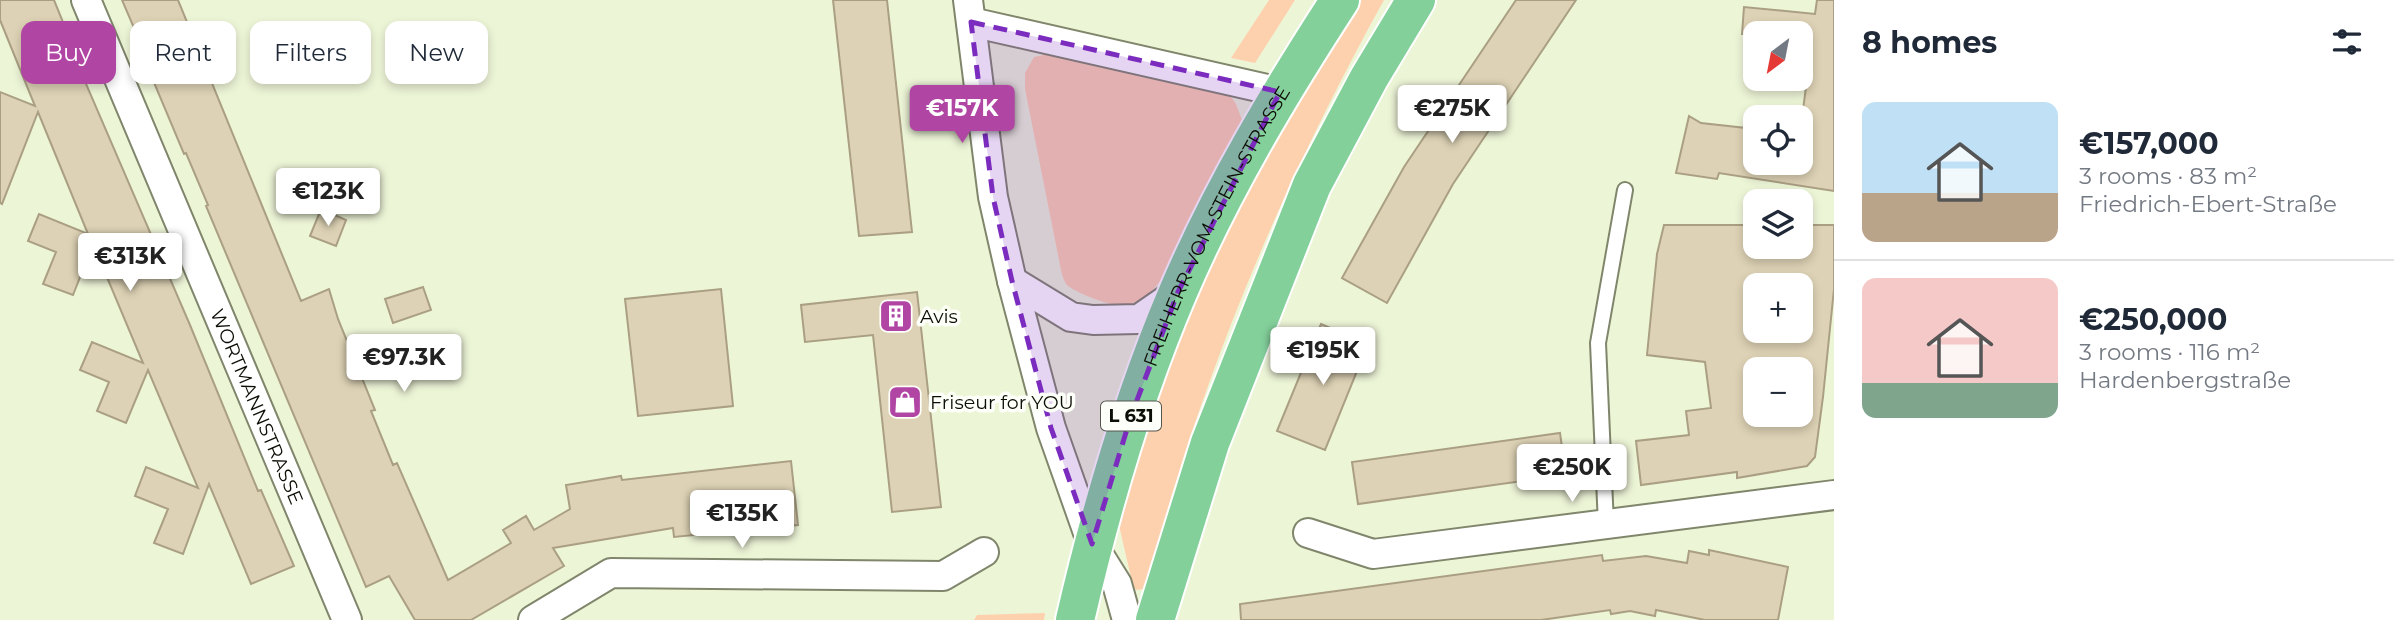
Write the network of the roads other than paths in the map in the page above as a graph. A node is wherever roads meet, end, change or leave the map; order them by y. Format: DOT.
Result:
graph roads {
  1 [pos="86,0"];
  2 [pos="1340,0"];
  3 [pos="1416,0"];
  4 [pos="969,11"];
  5 [pos="1280,92"];
  6 [pos="1625,190"];
  7 [pos="1012,281"];
  8 [pos="1178,292"];
  9 [pos="1834,495"];
  10 [pos="1606,525"];
  11 [pos="1308,533"];
  12 [pos="1092,544"];
  13 [pos="984,552"];
  14 [pos="347,620"];
  15 [pos="533,620"];
  16 [pos="1075,620"];
  17 [pos="1127,620"];
  18 [pos="1154,620"];
  1 -- 14 [label="street, WORTMANNSTRASSE"];
  2 -- 5 [label="main road, FREIHERR-VOM-STEIN-STRASSE / L 631"];
  3 -- 18 [label="main road"];
  4 -- 5 [label="street"];
  4 -- 7 [label="street"];
  5 -- 8 [label="main road, FREIHERR-VOM-STEIN-STRASSE / L 631"];
  6 -- 10 [label="lane"];
  7 -- 8 [label="street"];
  7 -- 12 [label="street"];
  8 -- 12 [label="main road, FREIHERR-VOM-STEIN-STRASSE / L 631"];
  9 -- 10 [label="street"];
  10 -- 11 [label="street"];
  12 -- 16 [label="main road, L 631"];
  12 -- 17 [label="street"];
  13 -- 15 [label="street"];
}
